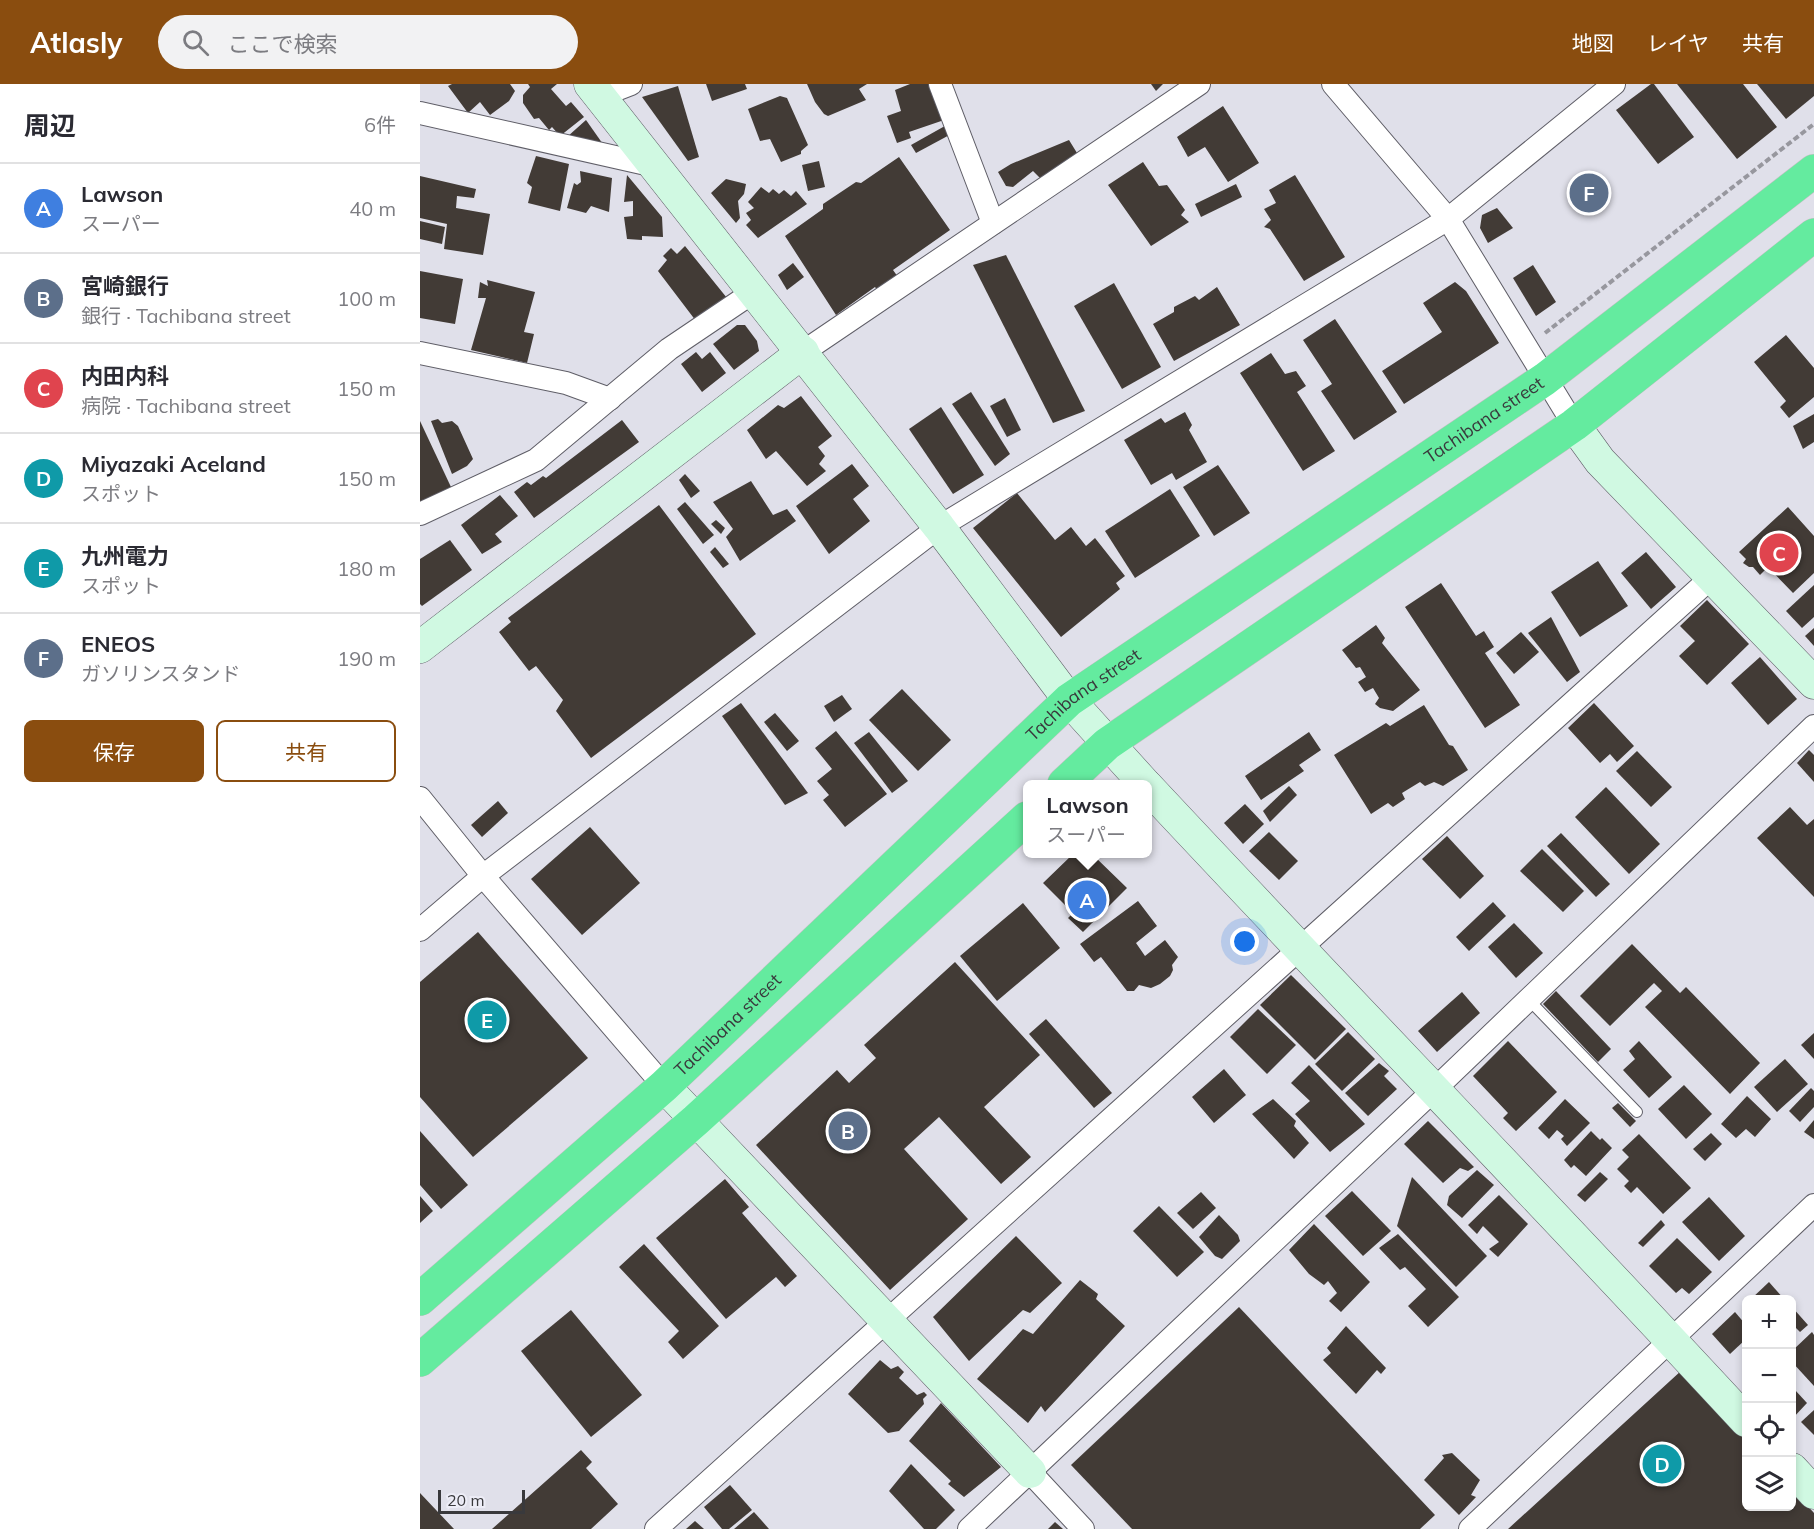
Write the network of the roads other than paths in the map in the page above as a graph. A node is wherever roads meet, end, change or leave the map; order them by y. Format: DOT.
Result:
graph roads {
  1 [pos="631,84"];
  2 [pos="940,84"];
  3 [pos="1199,84"];
  4 [pos="1333,84"];
  5 [pos="1614,84"];
  6 [pos="595,90"];
  7 [pos="420,113"];
  8 [pos="655,166"];
  9 [pos="1814,171"];
  10 [pos="1448,219"];
  11 [pos="993,223"];
  12 [pos="1814,235"];
  13 [pos="755,291"];
  14 [pos="803,351"];
  15 [pos="420,353"];
  16 [pos="1545,379"];
  17 [pos="610,399"];
  18 [pos="1574,425"];
  19 [pos="420,513"];
  20 [pos="939,527"];
  21 [pos="1712,578"];
  22 [pos="420,647"];
  23 [pos="1814,683"];
  24 [pos="1069,700"];
  25 [pos="1814,726"];
  26 [pos="1107,744"];
  27 [pos="1068,780"];
  28 [pos="1141,780"];
  29 [pos="1152,791"];
  30 [pos="420,798"];
  31 [pos="1023,822"];
  32 [pos="483,876"];
  33 [pos="420,930"];
  34 [pos="1299,949"];
  35 [pos="1528,999"];
  36 [pos="664,1086"];
  37 [pos="1435,1089"];
  38 [pos="1637,1112"];
  39 [pos="696,1120"];
  40 [pos="1814,1205"];
  41 [pos="420,1299"];
  42 [pos="886,1321"];
  43 [pos="1671,1340"];
  44 [pos="420,1360"];
  45 [pos="1742,1417"];
  46 [pos="1030,1472"];
  47 [pos="1796,1474"];
  48 [pos="1814,1493"];
  49 [pos="656,1529"];
  50 [pos="969,1529"];
  51 [pos="1083,1529"];
  52 [pos="1470,1529"];
  1 -- 6 [label="street"];
  2 -- 11 [label="street"];
  3 -- 11 [label="street"];
  4 -- 10 [label="street"];
  5 -- 10 [label="street"];
  6 -- 8 [label="street"];
  7 -- 8 [label="street"];
  8 -- 13 [label="street"];
  9 -- 16 [label="highway, Tachibana street"];
  10 -- 16 [label="street"];
  10 -- 20 [label="street"];
  11 -- 14 [label="street"];
  12 -- 18 [label="highway"];
  13 -- 14 [label="street"];
  13 -- 17 [label="street"];
  14 -- 20 [label="street"];
  14 -- 22 [label="street"];
  15 -- 17 [label="street"];
  16 -- 18 [label="street"];
  16 -- 24 [label="highway, Tachibana street"];
  17 -- 19 [label="street"];
  18 -- 21 [label="street"];
  18 -- 26 [label="highway"];
  20 -- 24 [label="street"];
  20 -- 32 [label="street"];
  21 -- 23 [label="street"];
  21 -- 34 [label="street"];
  24 -- 26 [label="street"];
  24 -- 36 [label="highway, Tachibana street"];
  25 -- 35 [label="street"];
  26 -- 27 [label="highway"];
  26 -- 28 [label="street"];
  29 -- 34 [label="street"];
  30 -- 32 [label="street"];
  31 -- 39 [label="highway"];
  32 -- 33 [label="street"];
  32 -- 36 [label="street"];
  34 -- 37 [label="street"];
  34 -- 42 [label="street"];
  35 -- 37 [label="street"];
  35 -- 38 [label="lane"];
  36 -- 39 [label="street"];
  36 -- 41 [label="highway, Tachibana street"];
  37 -- 43 [label="street"];
  37 -- 46 [label="street"];
  39 -- 42 [label="street"];
  39 -- 44 [label="highway"];
  40 -- 43 [label="street"];
  42 -- 46 [label="street"];
  42 -- 49 [label="street"];
  43 -- 45 [label="street"];
  43 -- 52 [label="street"];
  46 -- 50 [label="street"];
  46 -- 51 [label="street"];
  47 -- 48 [label="street"];
}
